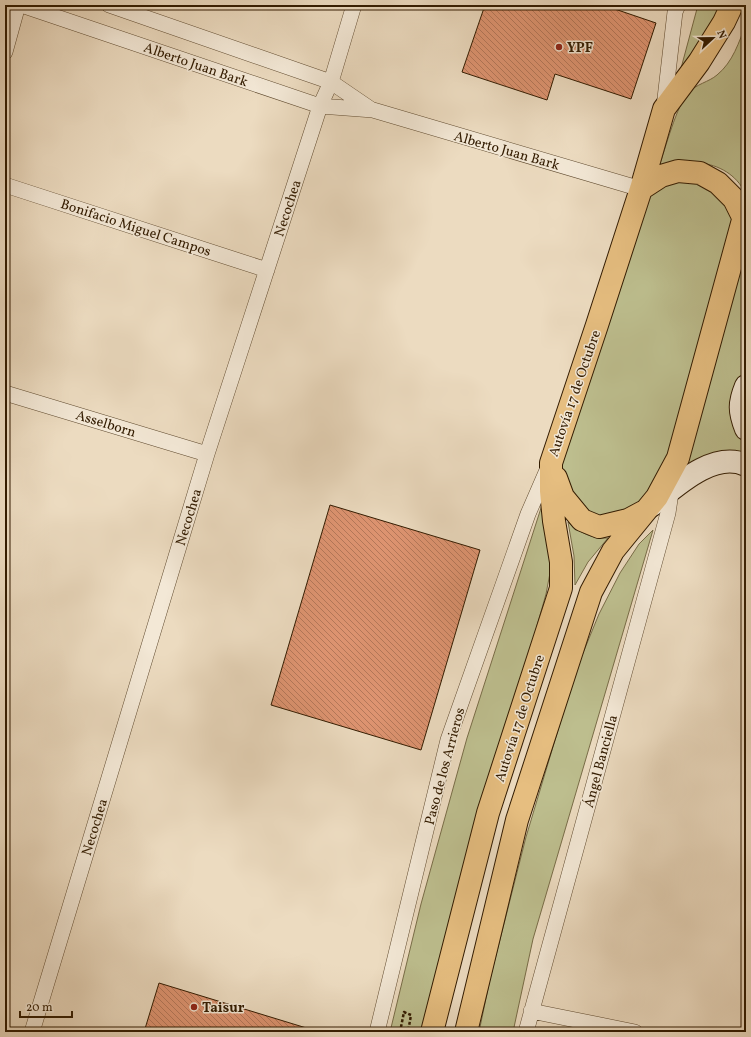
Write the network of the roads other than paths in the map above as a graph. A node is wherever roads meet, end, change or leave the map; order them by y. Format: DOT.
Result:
graph roads {
  1 [pos="20,5"];
  2 [pos="109,5"];
  3 [pos="354,5"];
  4 [pos="678,5"];
  5 [pos="732,5"];
  6 [pos="5,52"];
  7 [pos="331,82"];
  8 [pos="320,106"];
  9 [pos="664,109"];
  10 [pos="373,110"];
  11 [pos="5,185"];
  12 [pos="641,189"];
  13 [pos="745,217"];
  14 [pos="267,270"];
  15 [pos="746,386"];
  16 [pos="5,393"];
  17 [pos="746,428"];
  18 [pos="207,454"];
  19 [pos="678,458"];
  20 [pos="743,462"];
  21 [pos="551,463"];
  22 [pos="672,490"];
  23 [pos="646,511"];
  24 [pos="531,1011"];
  25 [pos="32,1032"];
  26 [pos="377,1032"];
  27 [pos="432,1032"];
  28 [pos="466,1032"];
  29 [pos="526,1032"];
  30 [pos="635,1032"];
  1 -- 6 [label="street"];
  1 -- 8 [label="street, Alberto Juan Bark"];
  2 -- 7 [label="street, Alberto Juan Bark"];
  3 -- 7 [label="street, Necochea"];
  4 -- 9 [label="street"];
  5 -- 9 [label="highway, Autovía 17 de Octubre"];
  7 -- 8 [label="street, Necochea"];
  7 -- 10 [label="street, Alberto Juan Bark"];
  8 -- 10 [label="street, Alberto Juan Bark"];
  8 -- 14 [label="street, Necochea"];
  9 -- 12 [label="highway, Autovía 17 de Octubre"];
  10 -- 12 [label="street, Alberto Juan Bark"];
  11 -- 14 [label="street, Bonifacio Miguel Campos"];
  12 -- 13 [label="highway"];
  12 -- 21 [label="highway, Autovía 17 de Octubre"];
  13 -- 19 [label="highway, Autovía 17 de Octubre"];
  14 -- 18 [label="street, Necochea"];
  15 -- 17 [label="main road"];
  16 -- 18 [label="street, Asselborn"];
  18 -- 25 [label="street, Necochea"];
  19 -- 22 [label="street, Ángel Banciella"];
  19 -- 23 [label="highway, Autovía 17 de Octubre"];
  20 -- 22 [label="main road"];
  21 -- 23 [label="highway"];
  21 -- 26 [label="street, Paso de los Arrieros"];
  21 -- 27 [label="highway, Autovía 17 de Octubre"];
  22 -- 23 [label="main road"];
  22 -- 24 [label="street, Ángel Banciella"];
  23 -- 28 [label="highway, Autovía 17 de Octubre"];
  24 -- 29 [label="street, Ángel Banciella"];
  24 -- 30 [label="street"];
}
